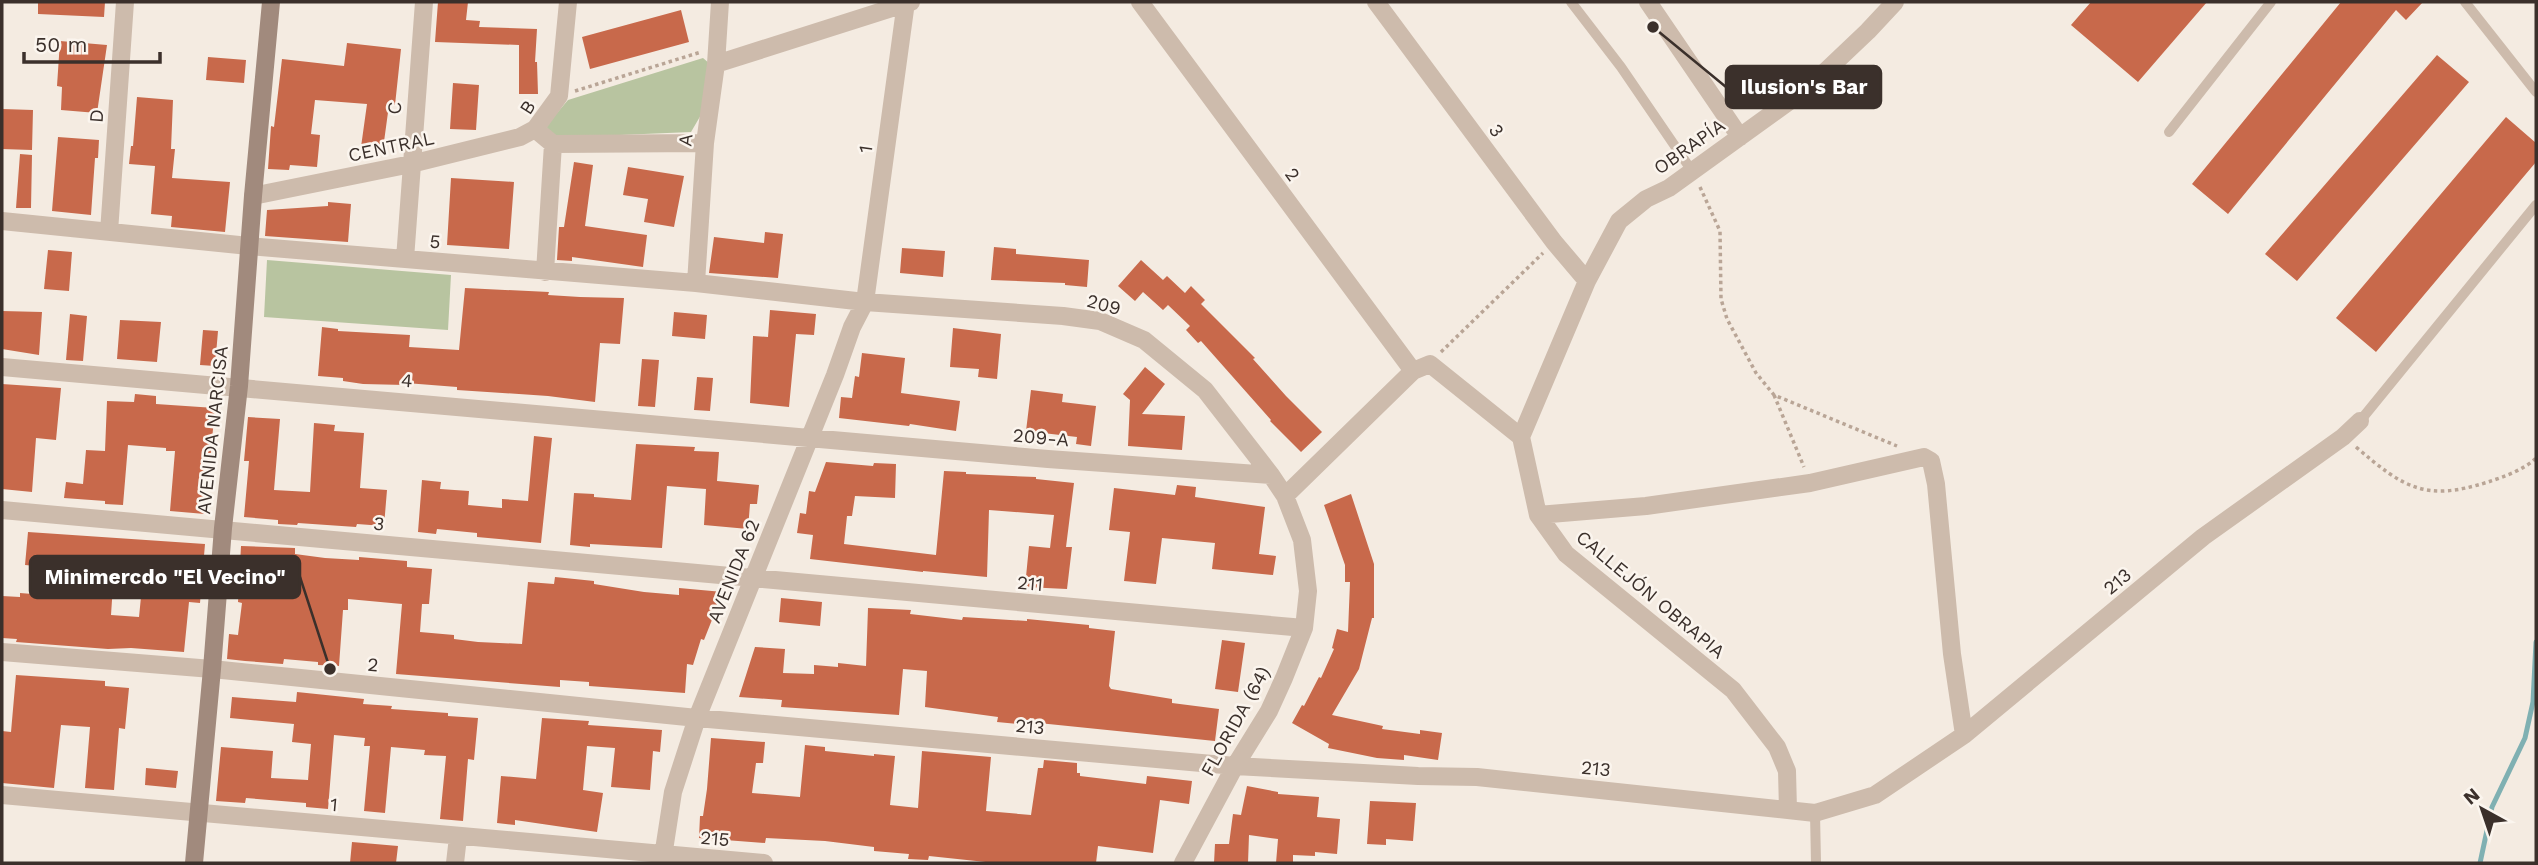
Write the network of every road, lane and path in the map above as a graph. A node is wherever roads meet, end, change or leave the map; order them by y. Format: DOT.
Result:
graph roads {
  1 [pos="125,2"];
  2 [pos="271,2"];
  3 [pos="424,2"];
  4 [pos="568,2"];
  5 [pos="720,2"];
  6 [pos="908,2"];
  7 [pos="1140,2"];
  8 [pos="1376,2"];
  9 [pos="1571,2"];
  10 [pos="1648,2"];
  11 [pos="1895,2"];
  12 [pos="2271,2"];
  13 [pos="2465,2"];
  14 [pos="717,56"];
  15 [pos="2536,92"];
  16 [pos="559,96"];
  17 [pos="535,129"];
  18 [pos="2169,132"];
  19 [pos="1740,136"];
  20 [pos="705,143"];
  21 [pos="553,144"];
  22 [pos="411,164"];
  23 [pos="1692,171"];
  24 [pos="253,196"];
  25 [pos="2536,205"];
  26 [pos="2,221"];
  27 [pos="109,232"];
  28 [pos="1554,242"];
  29 [pos="249,246"];
  30 [pos="405,259"];
  31 [pos="545,272"];
  32 [pos="1587,281"];
  33 [pos="696,283"];
  34 [pos="865,302"];
  35 [pos="2,367"];
  36 [pos="1421,367"];
  37 [pos="239,386"];
  38 [pos="1774,395"];
  39 [pos="2360,421"];
  40 [pos="1521,437"];
  41 [pos="2343,437"];
  42 [pos="808,438"];
  43 [pos="1924,457"];
  44 [pos="2536,458"];
  45 [pos="1272,475"];
  46 [pos="1810,482"];
  47 [pos="1285,496"];
  48 [pos="2,510"];
  49 [pos="1538,515"];
  50 [pos="223,528"];
  51 [pos="753,580"];
  52 [pos="1304,628"];
  53 [pos="2,652"];
  54 [pos="212,669"];
  55 [pos="697,718"];
  56 [pos="1964,735"];
  57 [pos="1235,766"];
  58 [pos="2,795"];
  59 [pos="1788,810"];
  60 [pos="198,813"];
  61 [pos="1815,813"];
  62 [pos="458,836"];
  63 [pos="662,859"];
  64 [pos="194,863"];
  65 [pos="455,863"];
  66 [pos="764,863"];
  67 [pos="1183,863"];
  68 [pos="1816,863"];
  1 -- 27 [label="street, D"];
  2 -- 24 [label="street, AVENIDA NARCISA"];
  3 -- 22 [label="street, C"];
  4 -- 16 [label="street, B"];
  5 -- 14 [label="street, A"];
  6 -- 14 [label="street"];
  6 -- 34 [label="street, 1"];
  7 -- 36 [label="street, 2"];
  8 -- 28 [label="street, 3"];
  9 -- 23 [label="lane"];
  10 -- 19 [label="street"];
  11 -- 19 [label="street, OBRAPÍA"];
  12 -- 18 [label="lane"];
  13 -- 15 [label="lane"];
  14 -- 16 [label="path"];
  14 -- 20 [label="street, A"];
  16 -- 17 [label="street, B"];
  17 -- 21 [label="street, B"];
  17 -- 22 [label="street, CENTRAL"];
  19 -- 23 [label="street, OBRAPÍA"];
  20 -- 21 [label="street"];
  20 -- 33 [label="street, A"];
  21 -- 31 [label="street"];
  22 -- 24 [label="street, CENTRAL"];
  22 -- 30 [label="street, C"];
  23 -- 32 [label="street, OBRAPÍA"];
  23 -- 38 [label="path"];
  24 -- 29 [label="street, AVENIDA NARCISA"];
  25 -- 39 [label="lane"];
  26 -- 27 [label="street, 5"];
  27 -- 29 [label="street, 5"];
  28 -- 32 [label="street, 3"];
  28 -- 36 [label="path"];
  29 -- 30 [label="street, 5"];
  29 -- 37 [label="street, AVENIDA NARCISA"];
  30 -- 31 [label="street, 5"];
  31 -- 33 [label="street, 5"];
  32 -- 40 [label="street"];
  33 -- 34 [label="street, 5"];
  34 -- 42 [label="street, AVENIDA 62"];
  34 -- 45 [label="street, 209"];
  35 -- 37 [label="street, 4"];
  36 -- 40 [label="street, 2"];
  36 -- 47 [label="street"];
  37 -- 42 [label="street, 4"];
  37 -- 50 [label="street, AVENIDA NARCISA"];
  38 -- 43 [label="path"];
  38 -- 46 [label="path"];
  39 -- 41 [label="street, 213"];
  40 -- 49 [label="street, CALLEJÓN OBRAPIA"];
  41 -- 44 [label="path"];
  41 -- 56 [label="street, 213"];
  42 -- 45 [label="street, 209-A"];
  42 -- 51 [label="street, AVENIDA 62"];
  43 -- 46 [label="street"];
  43 -- 56 [label="street"];
  45 -- 47 [label="street, FLORIDA (64)"];
  46 -- 49 [label="street"];
  47 -- 52 [label="street, FLORIDA (64)"];
  48 -- 50 [label="street, 3"];
  49 -- 59 [label="street, CALLEJÓN OBRAPIA"];
  50 -- 51 [label="street, 3"];
  50 -- 54 [label="street, AVENIDA NARCISA"];
  51 -- 52 [label="street, 211"];
  51 -- 55 [label="street, AVENIDA 62"];
  52 -- 57 [label="street, FLORIDA (64)"];
  53 -- 54 [label="street, 2"];
  54 -- 55 [label="street, 2"];
  54 -- 60 [label="street, AVENIDA NARCISA"];
  55 -- 57 [label="street, 213"];
  55 -- 63 [label="street, AVENIDA 62"];
  56 -- 61 [label="street, 213"];
  57 -- 59 [label="street, 213"];
  57 -- 67 [label="street, FLORIDA (64)"];
  58 -- 60 [label="street, 1"];
  59 -- 61 [label="street, 213"];
  60 -- 62 [label="street, 1"];
  60 -- 64 [label="street, AVENIDA NARCISA"];
  61 -- 68 [label="lane"];
  62 -- 63 [label="street, 1"];
  62 -- 65 [label="street"];
  63 -- 66 [label="street, 215"];
}
